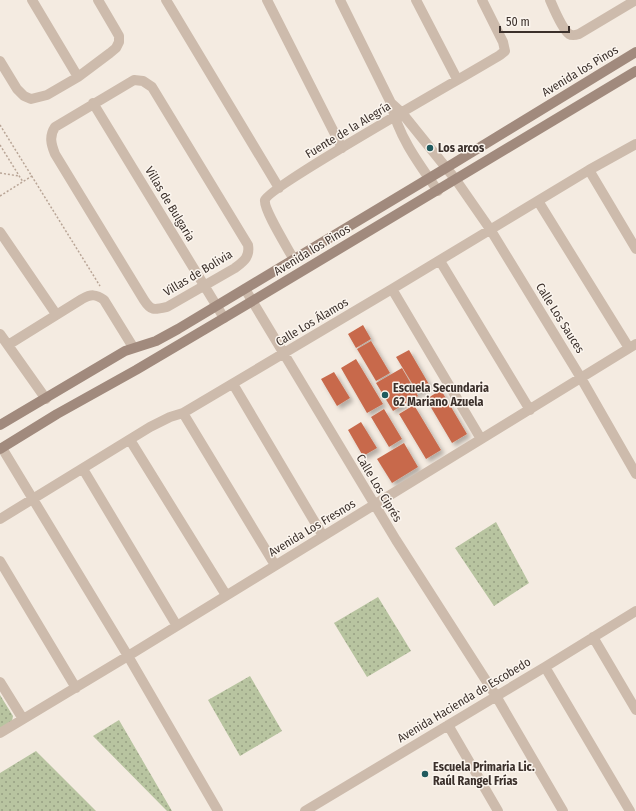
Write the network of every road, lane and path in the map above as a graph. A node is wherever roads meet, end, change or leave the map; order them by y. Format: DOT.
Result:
graph roads {
  1 [pos="32,0"];
  2 [pos="98,0"];
  3 [pos="166,0"];
  4 [pos="267,0"];
  5 [pos="340,0"];
  6 [pos="416,0"];
  7 [pos="482,0"];
  8 [pos="550,0"];
  9 [pos="636,0"];
  10 [pos="622,4"];
  11 [pos="636,52"];
  12 [pos="0,61"];
  13 [pos="636,71"];
  14 [pos="78,77"];
  15 [pos="457,79"];
  16 [pos="574,90"];
  17 [pos="94,103"];
  18 [pos="582,103"];
  19 [pos="398,115"];
  20 [pos="0,125"];
  21 [pos="636,144"];
  22 [pos="0,145"];
  23 [pos="342,148"];
  24 [pos="446,168"];
  25 [pos="589,170"];
  26 [pos="0,173"];
  27 [pos="19,176"];
  28 [pos="32,176"];
  29 [pos="429,178"];
  30 [pos="456,180"];
  31 [pos="23,182"];
  32 [pos="279,188"];
  33 [pos="438,191"];
  34 [pos="0,196"];
  35 [pos="538,201"];
  36 [pos="490,229"];
  37 [pos="0,232"];
  38 [pos="636,249"];
  39 [pos="294,260"];
  40 [pos="440,261"];
  41 [pos="204,286"];
  42 [pos="392,289"];
  43 [pos="245,290"];
  44 [pos="98,296"];
  45 [pos="253,301"];
  46 [pos="216,307"];
  47 [pos="56,314"];
  48 [pos="224,318"];
  49 [pos="0,334"];
  50 [pos="8,345"];
  51 [pos="632,346"];
  52 [pos="133,347"];
  53 [pos="284,354"];
  54 [pos="581,378"];
  55 [pos="233,384"];
  56 [pos="46,399"];
  57 [pos="530,410"];
  58 [pos="183,413"];
  59 [pos="57,414"];
  60 [pos="0,426"];
  61 [pos="482,439"];
  62 [pos="130,440"];
  63 [pos="1,448"];
  64 [pos="83,469"];
  65 [pos="636,474"];
  66 [pos="33,499"];
  67 [pos="374,505"];
  68 [pos="0,519"];
  69 [pos="323,536"];
  70 [pos="0,561"];
  71 [pos="275,566"];
  72 [pos="226,595"];
  73 [pos="636,611"];
  74 [pos="177,626"];
  75 [pos="593,637"];
  76 [pos="128,656"];
  77 [pos="545,667"];
  78 [pos="0,682"];
  79 [pos="76,688"];
  80 [pos="496,696"];
  81 [pos="636,710"];
  82 [pos="22,719"];
  83 [pos="448,725"];
  84 [pos="0,733"];
  85 [pos="309,810"];
  86 [pos="218,811"];
  87 [pos="498,811"];
  88 [pos="563,811"];
  89 [pos="630,811"];
  1 -- 14 [label="street"];
  2 -- 14 [label="street"];
  3 -- 32 [label="street"];
  4 -- 23 [label="street"];
  5 -- 19 [label="street"];
  6 -- 15 [label="street"];
  7 -- 15 [label="street, Fuente de la Alegría"];
  8 -- 10 [label="street"];
  9 -- 10 [label="street"];
  11 -- 16 [label="street, Avenida los Pinos"];
  12 -- 14 [label="street"];
  13 -- 18 [label="street, Avenida los Pinos"];
  15 -- 19 [label="street, Fuente de la Alegría"];
  16 -- 18 [label="street"];
  16 -- 24 [label="street, Avenida los Pinos"];
  17 -- 41 [label="street, Villas de Bulgaria"];
  17 -- 41 [label="street, Villas de Bolivia"];
  17 -- 41 [label="street, Villas de Bolivia"];
  18 -- 30 [label="street, Avenida los Pinos"];
  19 -- 23 [label="street, Fuente de la Alegría"];
  19 -- 24 [label="street, Calle Los Sauces"];
  19 -- 29 [label="street"];
  20 -- 28 [label="path"];
  21 -- 25 [label="street, Calle Los Álamos"];
  22 -- 27 [label="path"];
  23 -- 32 [label="street, Fuente de la Alegría"];
  24 -- 29 [label="street, Avenida los Pinos"];
  24 -- 30 [label="street, Calle Los Sauces"];
  25 -- 35 [label="street, Calle Los Álamos"];
  25 -- 38 [label="street"];
  26 -- 27 [label="path"];
  27 -- 31 [label="path"];
  28 -- 31 [label="path"];
  28 -- 44 [label="path"];
  29 -- 33 [label="street"];
  29 -- 39 [label="street, Avenida los Pinos"];
  30 -- 33 [label="street, Avenida los Pinos"];
  30 -- 36 [label="street, Calle Los Sauces"];
  31 -- 34 [label="path"];
  32 -- 39 [label="street, Fuente de la Alegría"];
  33 -- 45 [label="street, Avenida los Pinos"];
  35 -- 36 [label="street, Calle Los Álamos"];
  35 -- 51 [label="street"];
  36 -- 40 [label="street, Calle Los Álamos"];
  36 -- 54 [label="street, Calle Los Sauces"];
  37 -- 47 [label="street"];
  39 -- 43 [label="street, Avenida los Pinos"];
  40 -- 42 [label="street, Calle Los Álamos"];
  40 -- 57 [label="street"];
  41 -- 46 [label="street, Villas de Bulgaria"];
  42 -- 53 [label="street, Calle Los Álamos"];
  42 -- 61 [label="street"];
  43 -- 45 [label="street, Calle Los Ciprés"];
  43 -- 46 [label="street, Avenida los Pinos"];
  44 -- 47 [label="street"];
  44 -- 52 [label="street"];
  45 -- 48 [label="street, Avenida los Pinos"];
  45 -- 53 [label="street, Calle Los Ciprés"];
  46 -- 48 [label="street, Villas de Bulgaria"];
  46 -- 52 [label="street, Avenida los Pinos"];
  47 -- 50 [label="street"];
  48 -- 59 [label="street, Avenida los Pinos"];
  49 -- 50 [label="street"];
  50 -- 56 [label="street"];
  51 -- 54 [label="street, Avenida Los Fresnos"];
  52 -- 56 [label="street, Avenida los Pinos"];
  53 -- 55 [label="street, Calle Los Álamos"];
  53 -- 67 [label="street, Calle Los Ciprés"];
  54 -- 57 [label="street, Avenida Los Fresnos"];
  54 -- 65 [label="street, Calle Los Sauces"];
  55 -- 58 [label="street, Calle Los Álamos"];
  55 -- 69 [label="street"];
  56 -- 59 [label="street"];
  56 -- 60 [label="street, Avenida los Pinos"];
  57 -- 61 [label="street, Avenida Los Fresnos"];
  58 -- 62 [label="street, Calle Los Álamos"];
  58 -- 71 [label="street"];
  59 -- 63 [label="street, Avenida los Pinos"];
  61 -- 67 [label="street, Avenida Los Fresnos"];
  62 -- 64 [label="street, Calle Los Álamos"];
  62 -- 72 [label="street"];
  63 -- 66 [label="street"];
  64 -- 66 [label="street, Calle Los Álamos"];
  64 -- 74 [label="street"];
  66 -- 68 [label="street, Calle Los Álamos"];
  66 -- 76 [label="street"];
  67 -- 69 [label="street, Avenida Los Fresnos"];
  67 -- 80 [label="street, Calle Los Ciprés"];
  69 -- 71 [label="street, Avenida Los Fresnos"];
  70 -- 79 [label="street"];
  71 -- 72 [label="street, Avenida Los Fresnos"];
  72 -- 74 [label="street, Avenida Los Fresnos"];
  73 -- 75 [label="street, Avenida Hacienda de Escobedo"];
  74 -- 76 [label="street, Avenida Los Fresnos"];
  75 -- 77 [label="street, Avenida Hacienda de Escobedo"];
  75 -- 81 [label="street"];
  76 -- 79 [label="street, Avenida Los Fresnos"];
  76 -- 86 [label="street"];
  77 -- 80 [label="street, Avenida Hacienda de Escobedo"];
  77 -- 89 [label="street"];
  78 -- 82 [label="street"];
  79 -- 82 [label="street, Avenida Los Fresnos"];
  80 -- 83 [label="street, Avenida Hacienda de Escobedo"];
  80 -- 88 [label="street, Calle Los Ciprés"];
  82 -- 84 [label="street, Avenida Los Fresnos"];
  83 -- 85 [label="street, Avenida Hacienda de Escobedo"];
  83 -- 87 [label="street"];
}
